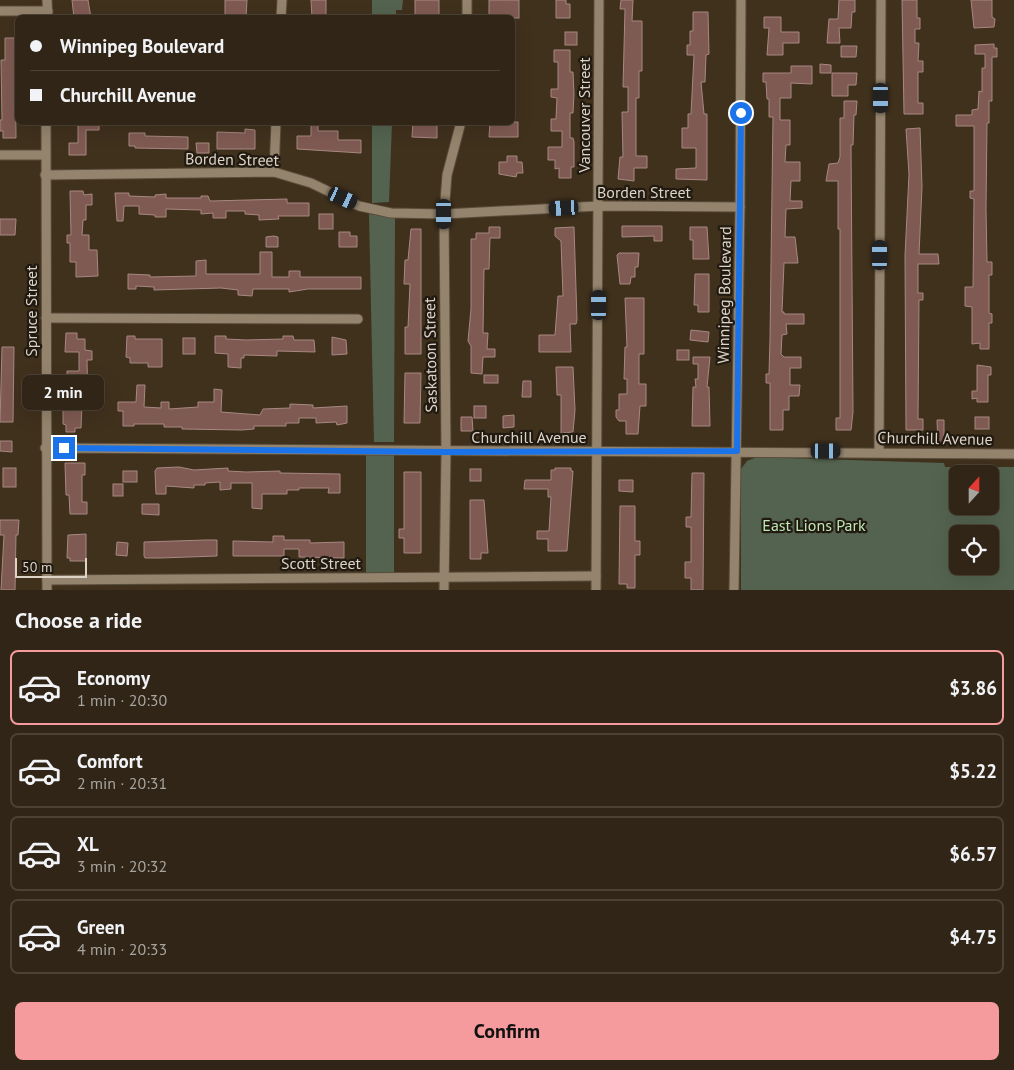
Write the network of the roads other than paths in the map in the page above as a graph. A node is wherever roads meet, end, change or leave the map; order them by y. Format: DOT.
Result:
graph roads {
  1 [pos="48,0"];
  2 [pos="282,0"];
  3 [pos="467,0"];
  4 [pos="599,0"];
  5 [pos="741,0"];
  6 [pos="881,0"];
  7 [pos="0,11"];
  8 [pos="48,14"];
  9 [pos="281,15"];
  10 [pos="467,15"];
  11 [pos="46,125"];
  12 [pos="276,125"];
  13 [pos="460,125"];
  14 [pos="0,155"];
  15 [pos="45,155"];
  16 [pos="274,172"];
  17 [pos="45,175"];
  18 [pos="600,206"];
  19 [pos="740,207"];
  20 [pos="444,214"];
  21 [pos="46,318"];
  22 [pos="358,319"];
  23 [pos="45,448"];
  24 [pos="737,451"];
  25 [pos="446,452"];
  26 [pos="598,452"];
  27 [pos="879,452"];
  28 [pos="1014,454"];
  29 [pos="596,576"];
  30 [pos="444,577"];
  31 [pos="47,580"];
  32 [pos="47,590"];
  33 [pos="444,590"];
  34 [pos="596,590"];
  35 [pos="734,590"];
  1 -- 8 [label="street"];
  2 -- 9 [label="street"];
  3 -- 10 [label="street"];
  4 -- 18 [label="street, Vancouver Street"];
  5 -- 19 [label="street, Winnipeg Boulevard"];
  6 -- 27 [label="street"];
  7 -- 8 [label="street"];
  11 -- 15 [label="street, Spruce Street"];
  12 -- 16 [label="street"];
  13 -- 20 [label="street, Saskatoon Street"];
  14 -- 15 [label="street"];
  15 -- 17 [label="street, Spruce Street"];
  16 -- 17 [label="street, Borden Street"];
  16 -- 20 [label="street, Borden Street"];
  17 -- 21 [label="street, Spruce Street"];
  18 -- 19 [label="street, Borden Street"];
  18 -- 20 [label="street, Borden Street"];
  18 -- 26 [label="street, Vancouver Street"];
  19 -- 24 [label="street, Winnipeg Boulevard"];
  20 -- 25 [label="street, Saskatoon Street"];
  21 -- 22 [label="street"];
  21 -- 23 [label="street, Spruce Street"];
  23 -- 25 [label="street, Churchill Avenue"];
  23 -- 31 [label="street, Spruce Street"];
  24 -- 26 [label="street, Churchill Avenue"];
  24 -- 27 [label="street, Churchill Avenue"];
  24 -- 35 [label="street, Winnipeg Boulevard"];
  25 -- 26 [label="street, Churchill Avenue"];
  25 -- 30 [label="street, Saskatoon Street"];
  26 -- 29 [label="street, Vancouver Street"];
  27 -- 28 [label="street, Churchill Avenue"];
  29 -- 30 [label="street, Scott Street"];
  29 -- 34 [label="street, Vancouver Street"];
  30 -- 31 [label="street, Scott Street"];
  30 -- 33 [label="street, Saskatoon Street"];
  31 -- 32 [label="street, Spruce Street"];
}
